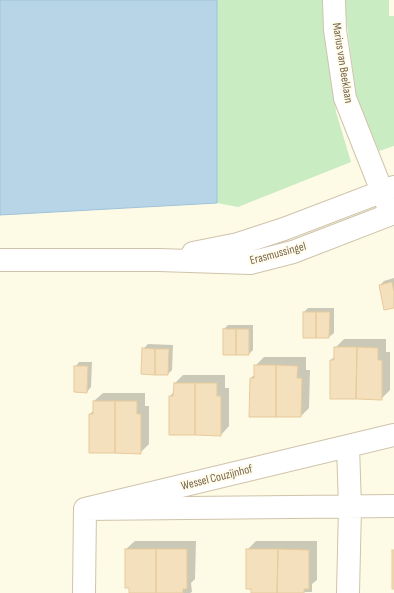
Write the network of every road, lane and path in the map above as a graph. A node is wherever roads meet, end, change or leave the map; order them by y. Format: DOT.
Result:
graph roads {
  1 [pos="334,0"];
  2 [pos="388,189"];
  3 [pos="393,217"];
  4 [pos="0,260"];
  5 [pos="159,260"];
  6 [pos="394,435"];
  7 [pos="348,446"];
  8 [pos="394,506"];
  9 [pos="350,507"];
  10 [pos="85,509"];
  11 [pos="84,593"];
  12 [pos="348,593"];
  1 -- 2 [label="street, Marius van Beeklaan"];
  2 -- 3 [label="street, Erasmussingel"];
  2 -- 5 [label="street, Erasmussingel"];
  3 -- 5 [label="street, Erasmussingel"];
  4 -- 5 [label="street, Erasmussingel"];
  6 -- 7 [label="street, Wessel Couzijnhof"];
  7 -- 9 [label="street"];
  7 -- 10 [label="street, Wessel Couzijnhof"];
  8 -- 9 [label="street, Wessel Couzijnhof"];
  9 -- 10 [label="street, Wessel Couzijnhof"];
  9 -- 12 [label="street"];
  10 -- 11 [label="street"];
}
